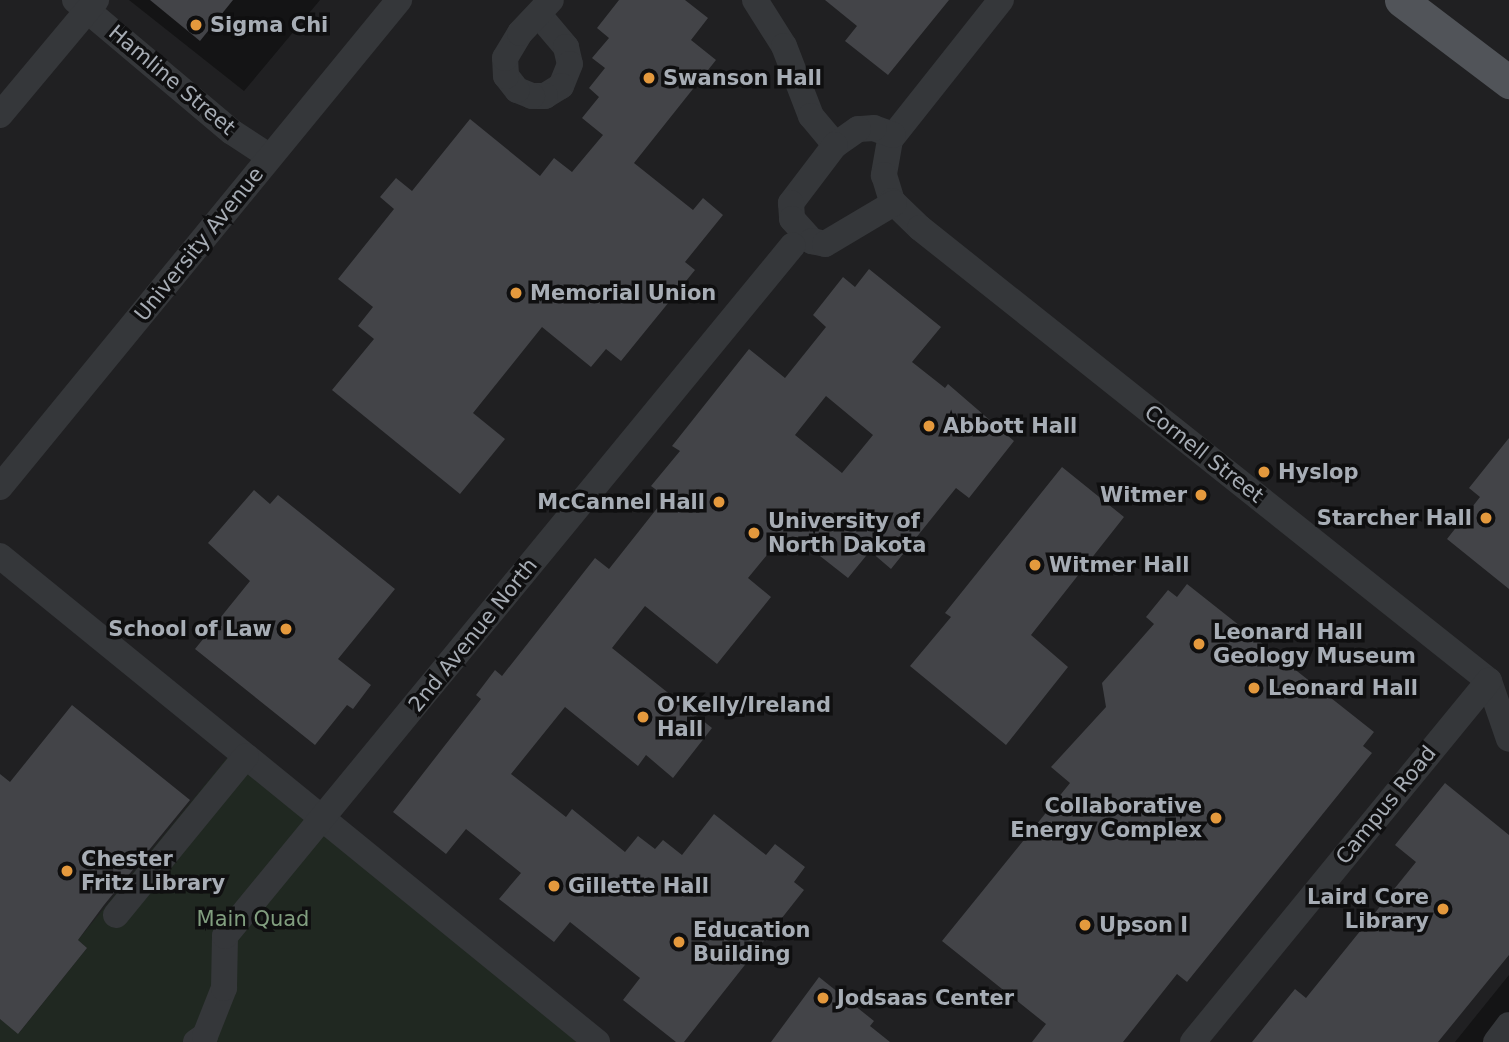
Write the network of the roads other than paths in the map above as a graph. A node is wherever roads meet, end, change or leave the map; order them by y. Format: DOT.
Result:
graph roads {
  1 [pos="398,0"];
  2 [pos="755,0"];
  3 [pos="1001,0"];
  4 [pos="1401,0"];
  5 [pos="86,3"];
  6 [pos="1509,82"];
  7 [pos="0,115"];
  8 [pos="893,135"];
  9 [pos="835,145"];
  10 [pos="270,157"];
  11 [pos="894,203"];
  12 [pos="793,245"];
  13 [pos="8,461"];
  14 [pos="0,488"];
  15 [pos="0,556"];
  16 [pos="1489,681"];
  17 [pos="1509,738"];
  18 [pos="256,765"];
  19 [pos="323,819"];
  20 [pos="116,915"];
  21 [pos="1509,1026"];
  22 [pos="195,1042"];
  23 [pos="597,1042"];
  24 [pos="1193,1042"];
  25 [pos="1496,1042"];
  1 -- 10 [label="street, University Avenue"];
  2 -- 9 [label="street"];
  3 -- 8 [label="street"];
  4 -- 6 [label="main road"];
  5 -- 7 [label="street"];
  5 -- 10 [label="street, Hamline Street"];
  8 -- 9 [label="street"];
  8 -- 11 [label="street"];
  9 -- 11 [label="street"];
  10 -- 13 [label="street, University Avenue"];
  11 -- 16 [label="street, Cornell Street"];
  12 -- 19 [label="street, 2nd Avenue North"];
  13 -- 14 [label="street, University Avenue"];
  15 -- 18 [label="street"];
  16 -- 17 [label="street"];
  16 -- 24 [label="street, Campus Road"];
  18 -- 19 [label="street"];
  18 -- 20 [label="street"];
  19 -- 22 [label="street, 2nd Avenue North"];
  19 -- 23 [label="street"];
  21 -- 25 [label="street"];
}
